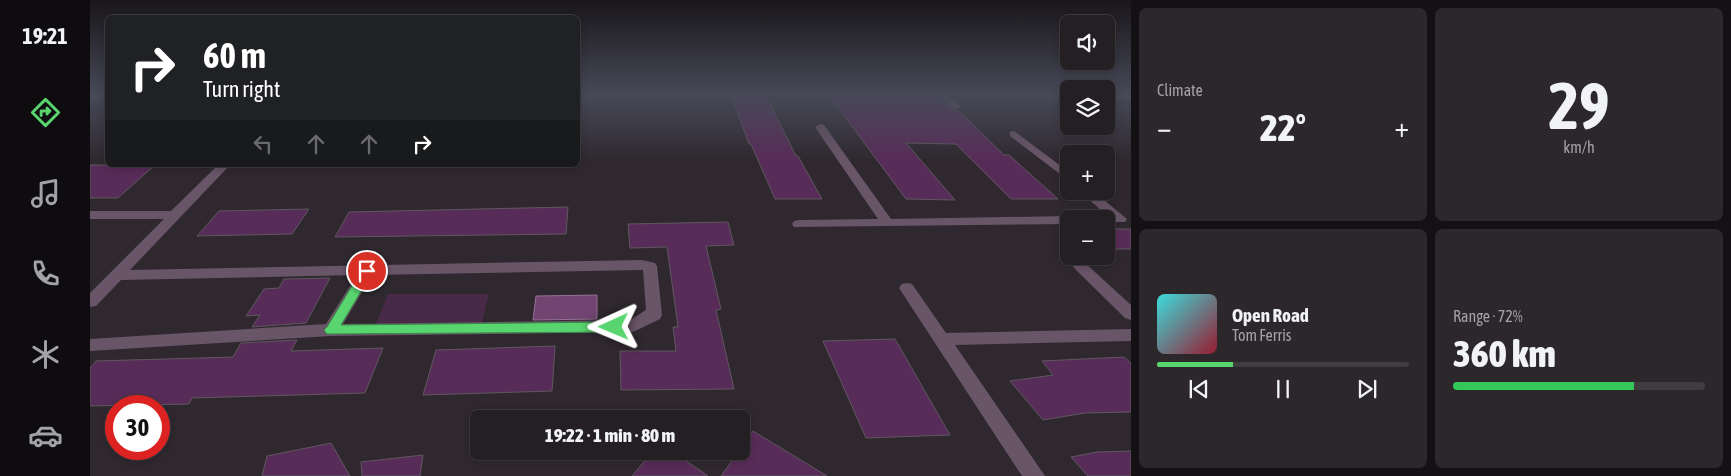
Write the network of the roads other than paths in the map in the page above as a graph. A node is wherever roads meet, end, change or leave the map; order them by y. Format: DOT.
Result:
graph roads {
  1 [pos="820,127"];
  2 [pos="1014,134"];
  3 [pos="222,167"];
  4 [pos="1060,171"];
  5 [pos="1096,200"];
  6 [pos="172,215"];
  7 [pos="90,216"];
  8 [pos="1119,219"];
  9 [pos="1060,220"];
  10 [pos="887,222"];
  11 [pos="799,224"];
  12 [pos="1079,265"];
  13 [pos="367,271"];
  14 [pos="116,275"];
  15 [pos="908,288"];
  16 [pos="90,302"];
  17 [pos="1131,314"];
  18 [pos="331,330"];
  19 [pos="1131,335"];
  20 [pos="941,339"];
  21 [pos="90,345"];
  22 [pos="1034,476"];
  1 -- 10 [label="street"];
  2 -- 4 [label="street"];
  3 -- 6 [label="street"];
  5 -- 8 [label="street"];
  6 -- 7 [label="street"];
  6 -- 14 [label="street"];
  9 -- 10 [label="street"];
  10 -- 11 [label="street"];
  12 -- 17 [label="street"];
  13 -- 14 [label="street"];
  13 -- 18 [label="street"];
  13 -- 18 [label="street"];
  14 -- 16 [label="street"];
  15 -- 20 [label="street"];
  18 -- 21 [label="street"];
  19 -- 20 [label="street"];
  20 -- 22 [label="street"];
}
